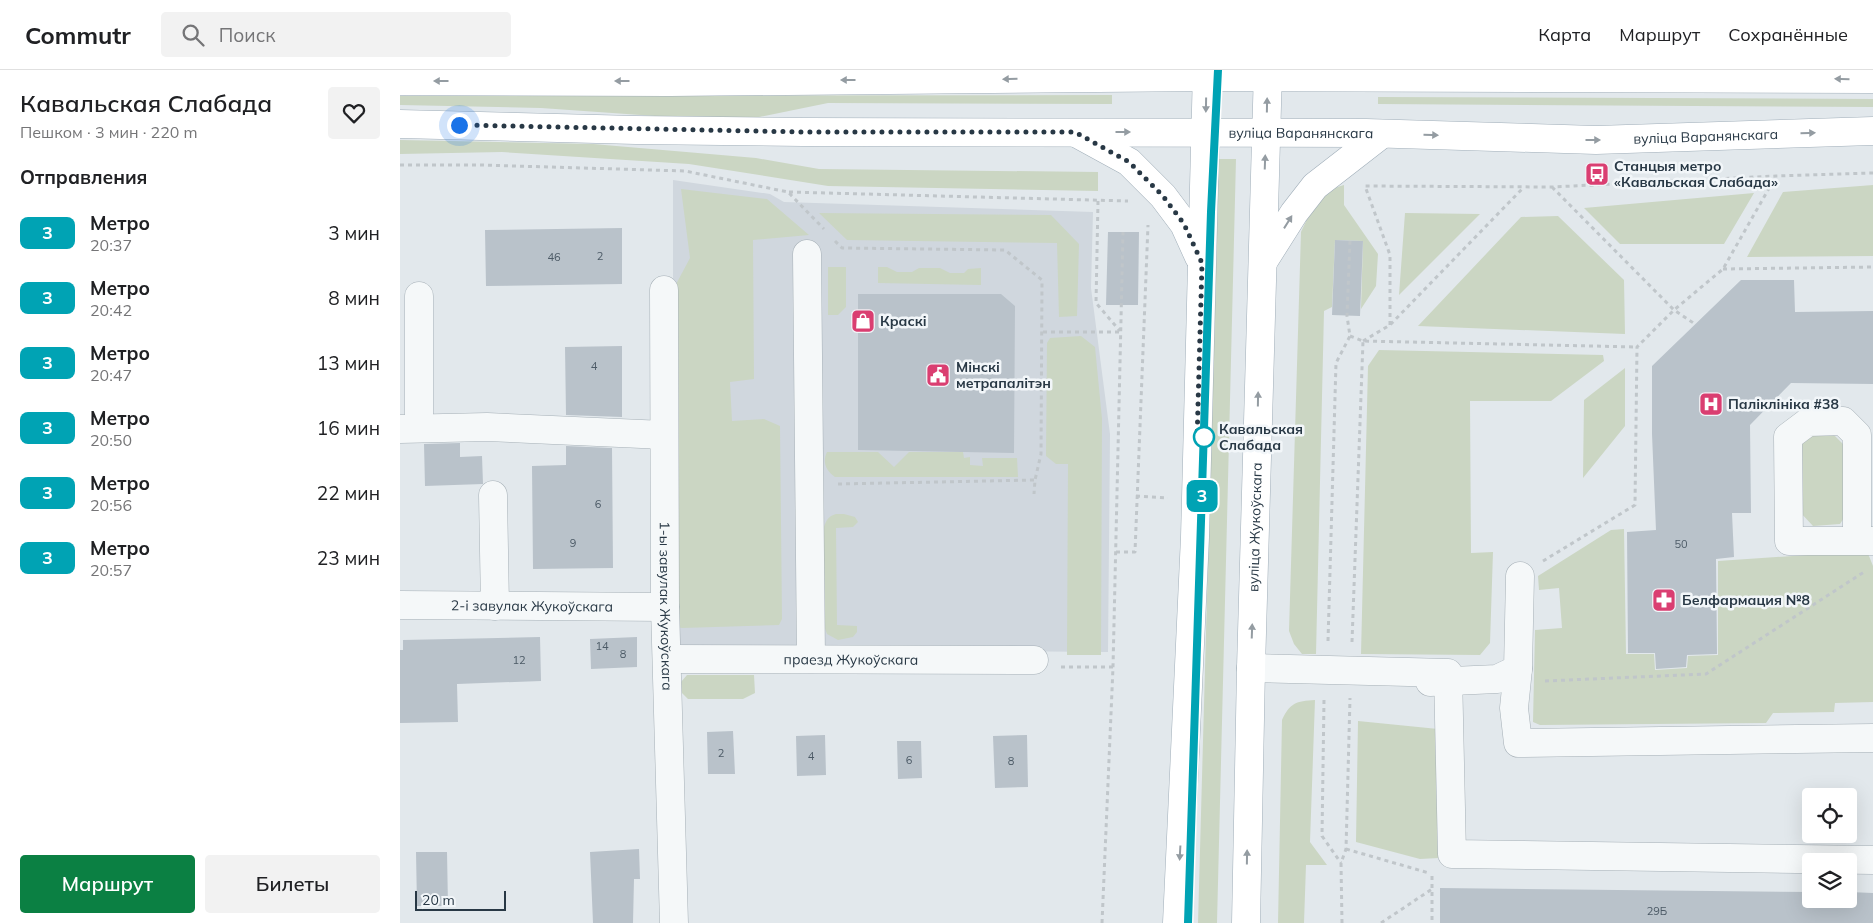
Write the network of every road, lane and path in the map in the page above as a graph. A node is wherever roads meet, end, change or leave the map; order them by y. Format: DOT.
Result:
graph roads {
  1 [pos="1098,73"];
  2 [pos="1207,73"];
  3 [pos="1390,73"];
  4 [pos="1267,74"];
  5 [pos="1873,79"];
  6 [pos="400,81"];
  7 [pos="400,124"];
  8 [pos="1873,131"];
  9 [pos="1075,132"];
  10 [pos="1205,132"];
  11 [pos="1266,132"];
  12 [pos="1382,134"];
  13 [pos="400,164"];
  14 [pos="1873,173"];
  15 [pos="1597,174"];
  16 [pos="1776,176"];
  17 [pos="1597,184"];
  18 [pos="1524,187"];
  19 [pos="1552,187"];
  20 [pos="788,192"];
  21 [pos="1098,201"];
  22 [pos="1129,201"];
  23 [pos="1148,220"];
  24 [pos="1123,232"];
  25 [pos="828,234"];
  26 [pos="835,241"];
  27 [pos="1350,241"];
  28 [pos="807,254"];
  29 [pos="1202,263"];
  30 [pos="1262,264"];
  31 [pos="1873,267"];
  32 [pos="1723,269"];
  33 [pos="664,290"];
  34 [pos="419,296"];
  35 [pos="1674,310"];
  36 [pos="1695,324"];
  37 [pos="1390,325"];
  38 [pos="1043,332"];
  39 [pos="1121,332"];
  40 [pos="1350,336"];
  41 [pos="1363,341"];
  42 [pos="1637,347"];
  43 [pos="409,429"];
  44 [pos="664,435"];
  45 [pos="1034,494"];
  46 [pos="493,495"];
  47 [pos="1865,541"];
  48 [pos="1116,552"];
  49 [pos="1865,571"];
  50 [pos="1520,576"];
  51 [pos="400,605"];
  52 [pos="495,606"];
  53 [pos="665,606"];
  54 [pos="667,659"];
  55 [pos="810,659"];
  56 [pos="1034,660"];
  57 [pos="1251,674"];
  58 [pos="1338,675"];
  59 [pos="1517,675"];
  60 [pos="1448,683"];
  61 [pos="1873,738"];
  62 [pos="1873,860"];
  63 [pos="1341,863"];
  64 [pos="1432,874"];
  65 [pos="1432,889"];
  66 [pos="674,923"];
  67 [pos="1102,923"];
  68 [pos="1177,923"];
  69 [pos="1246,923"];
  70 [pos="1342,923"];
  71 [pos="1381,923"];
  72 [pos="1432,923"];
  1 -- 2 [label="main road"];
  1 -- 6 [label="main road, one-way"];
  2 -- 4 [label="main road"];
  2 -- 10 [label="main road, one-way"];
  3 -- 4 [label="main road"];
  5 -- 3 [label="main road, one-way"];
  11 -- 4 [label="main road, вуліца Жукоўскага, one-way"];
  7 -- 9 [label="main road, вуліца Варанянскага"];
  12 -- 8 [label="main road, вуліца Варанянскага, one-way"];
  9 -- 10 [label="main road, вуліца Варанянскага, one-way"];
  9 -- 29 [label="main road"];
  10 -- 11 [label="main road, вуліца Варанянскага"];
  10 -- 29 [label="main road"];
  11 -- 12 [label="main road, вуліца Варанянскага"];
  30 -- 11 [label="main road, вуліца Жукоўскага, one-way"];
  30 -- 12 [label="main road, one-way"];
  13 -- 20 [label="path"];
  14 -- 16 [label="path"];
  15 -- 17 [label="path"];
  16 -- 17 [label="path"];
  16 -- 32 [label="path"];
  17 -- 19 [label="path"];
  18 -- 19 [label="path"];
  18 -- 37 [label="path"];
  18 -- 37 [label="path"];
  19 -- 35 [label="path"];
  20 -- 21 [label="path"];
  20 -- 25 [label="path"];
  21 -- 22 [label="path"];
  21 -- 39 [label="path"];
  23 -- 48 [label="path"];
  24 -- 39 [label="path"];
  26 -- 38 [label="path"];
  27 -- 40 [label="path"];
  28 -- 55 [label="street"];
  29 -- 68 [label="main road, one-way"];
  57 -- 30 [label="main road, вуліца Жукоўскага, one-way"];
  31 -- 32 [label="path"];
  32 -- 35 [label="path"];
  33 -- 44 [label="street, 1-ы завулак Жукоўскага"];
  34 -- 43 [label="street"];
  35 -- 36 [label="path"];
  35 -- 42 [label="path"];
  37 -- 41 [label="path"];
  38 -- 39 [label="path"];
  38 -- 45 [label="path"];
  39 -- 48 [label="path"];
  40 -- 41 [label="path"];
  40 -- 58 [label="path"];
  41 -- 42 [label="path"];
  41 -- 58 [label="path"];
  42 -- 50 [label="path"];
  43 -- 44 [label="street"];
  44 -- 53 [label="street, 1-ы завулак Жукоўскага"];
  46 -- 52 [label="street"];
  47 -- 47 [label="street"];
  48 -- 67 [label="path"];
  49 -- 59 [label="path"];
  50 -- 59 [label="street"];
  51 -- 52 [label="street, 2-і завулак Жукоўскага"];
  52 -- 53 [label="street, 2-і завулак Жукоўскага"];
  53 -- 54 [label="street, 1-ы завулак Жукоўскага"];
  54 -- 55 [label="street, праезд Жукоўскага"];
  54 -- 66 [label="street, 1-ы завулак Жукоўскага"];
  55 -- 56 [label="street, праезд Жукоўскага"];
  57 -- 58 [label="street"];
  69 -- 57 [label="main road, вуліца Жукоўскага, one-way"];
  58 -- 60 [label="street"];
  58 -- 63 [label="path"];
  58 -- 63 [label="path"];
  59 -- 60 [label="street"];
  59 -- 61 [label="street"];
  60 -- 62 [label="street"];
  63 -- 70 [label="path"];
  64 -- 65 [label="path"];
  65 -- 71 [label="path"];
  65 -- 72 [label="path"];
}
